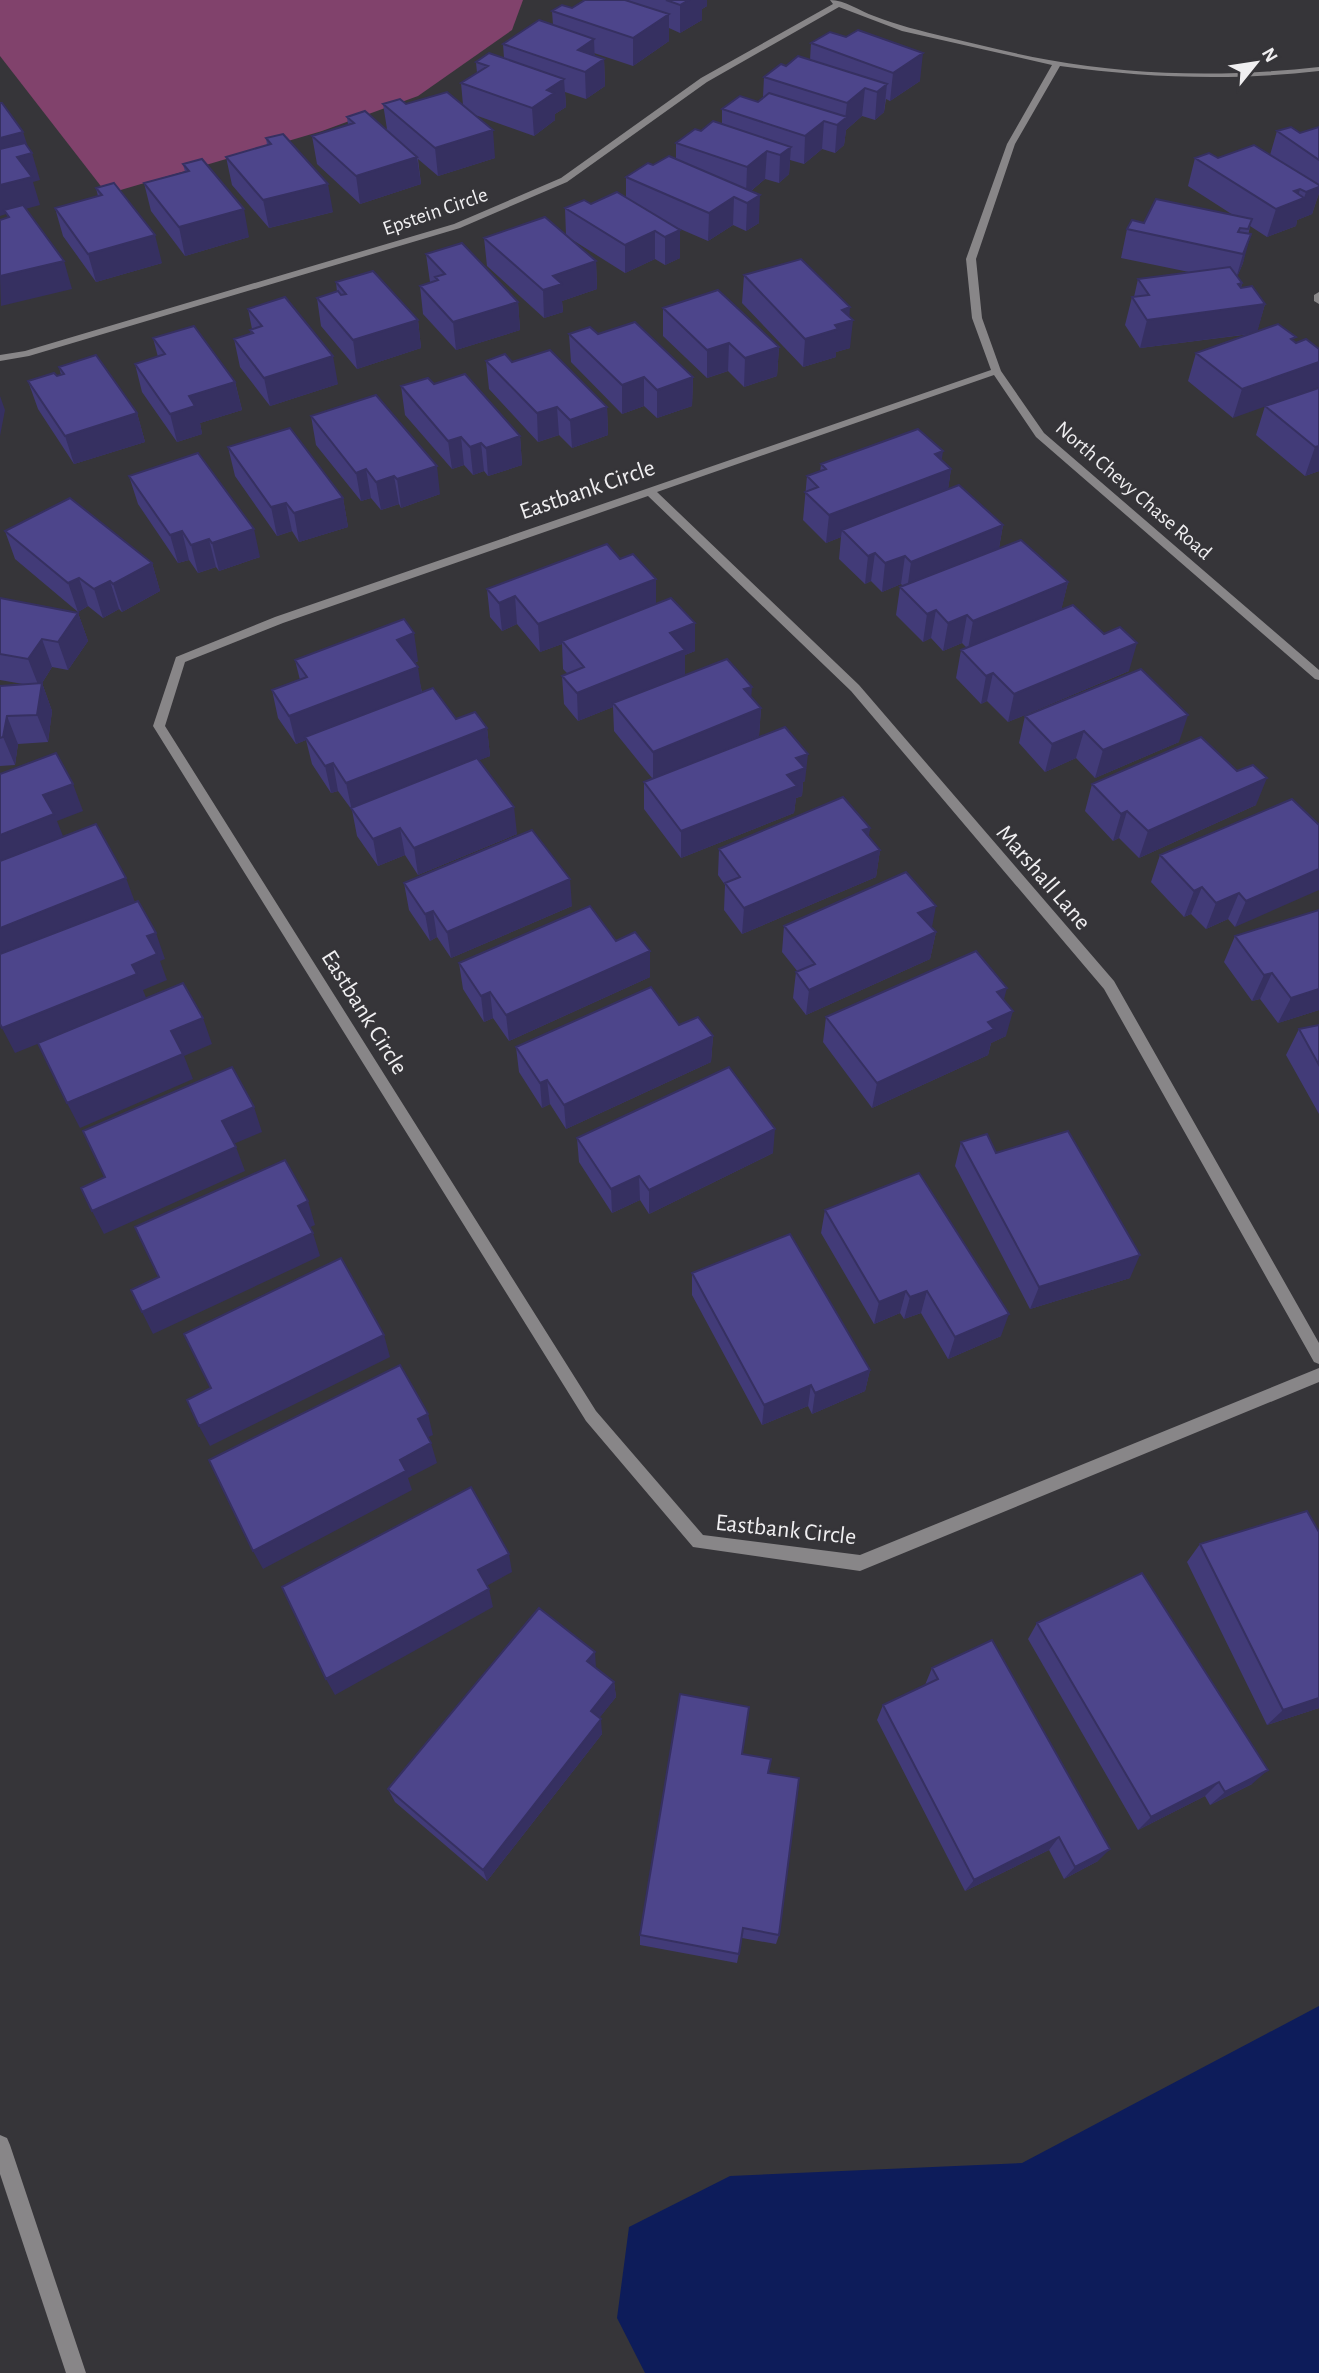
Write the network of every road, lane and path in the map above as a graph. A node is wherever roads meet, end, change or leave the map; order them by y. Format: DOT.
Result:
graph roads {
  1 [pos="836,2"];
  2 [pos="1057,64"];
  3 [pos="1319,69"];
  4 [pos="1319,295"];
  5 [pos="1319,301"];
  6 [pos="0,358"];
  7 [pos="996,371"];
  8 [pos="649,491"];
  9 [pos="1319,676"];
  10 [pos="1319,1357"];
  11 [pos="1319,1375"];
  12 [pos="0,2145"];
  13 [pos="76,2373"];
  1 -- 2 [label="street"];
  1 -- 6 [label="street, Epstein Circle"];
  2 -- 3 [label="street"];
  2 -- 7 [label="street, North Chevy Chase Road"];
  4 -- 5 [label="street"];
  7 -- 8 [label="street, Eastbank Circle"];
  7 -- 9 [label="street, North Chevy Chase Road"];
  8 -- 10 [label="street, Marshall Lane"];
  8 -- 11 [label="street, Eastbank Circle"];
  12 -- 13 [label="street"];
}
